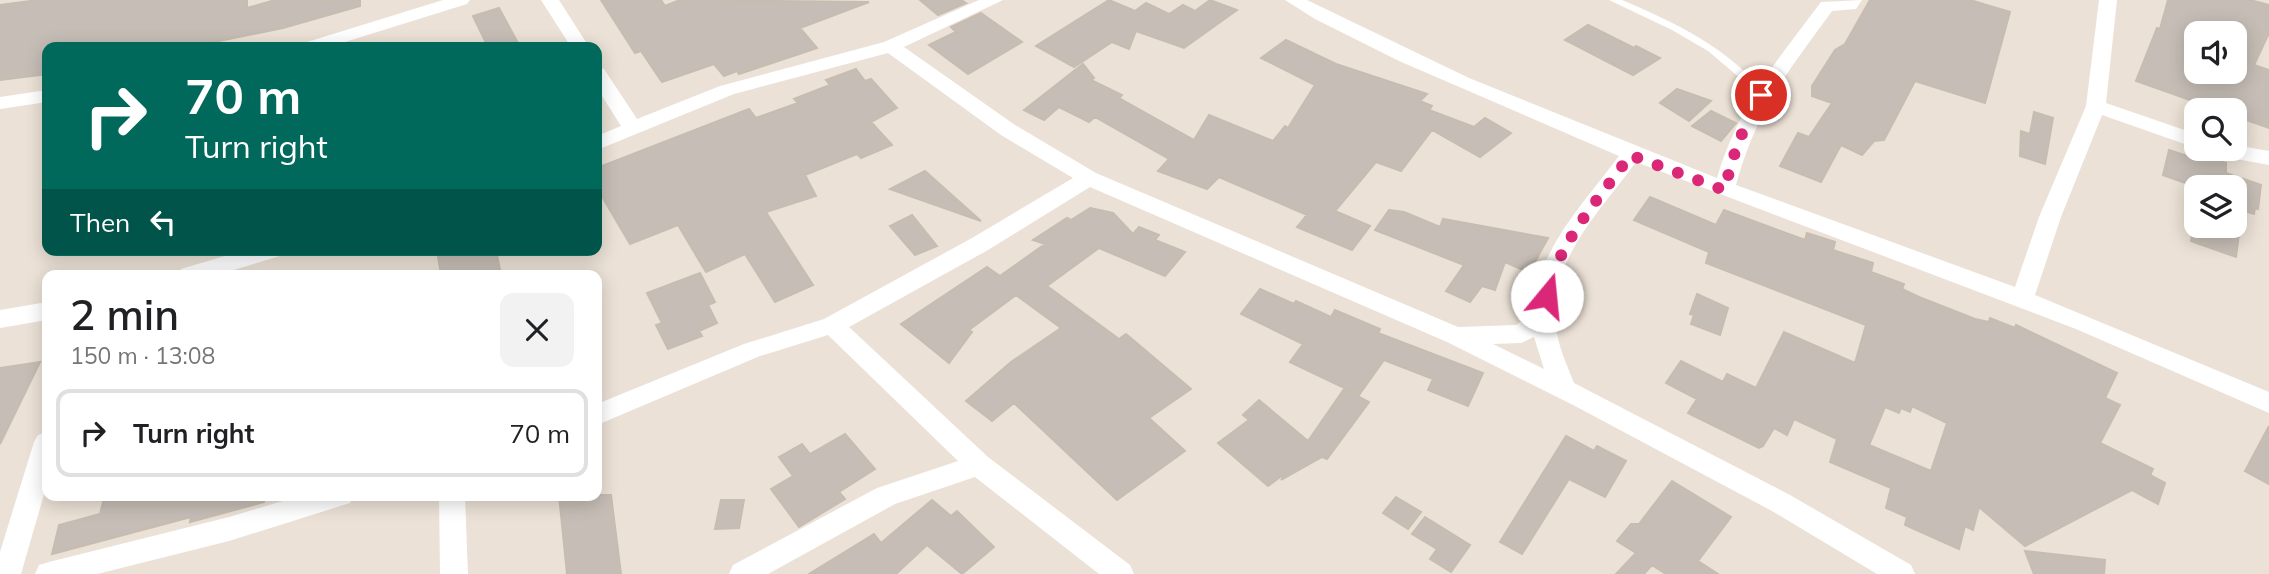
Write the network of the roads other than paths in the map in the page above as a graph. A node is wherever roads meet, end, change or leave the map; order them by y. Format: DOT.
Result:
graph roads {
  1 [pos="461,0"];
  2 [pos="550,0"];
  3 [pos="994,0"];
  4 [pos="1294,0"];
  5 [pos="1614,0"];
  6 [pos="1853,0"];
  7 [pos="2108,0"];
  8 [pos="328,42"];
  9 [pos="577,42"];
  10 [pos="891,46"];
  11 [pos="602,81"];
  12 [pos="1761,95"];
  13 [pos="42,97"];
  14 [pos="0,103"];
  15 [pos="2096,106"];
  16 [pos="633,129"];
  17 [pos="2184,137"];
  18 [pos="602,141"];
  19 [pos="2247,154"];
  20 [pos="1630,155"];
  21 [pos="2269,158"];
  22 [pos="1089,178"];
  23 [pos="1724,190"];
  24 [pos="252,256"];
  25 [pos="206,270"];
  26 [pos="2023,298"];
  27 [pos="42,312"];
  28 [pos="1543,317"];
  29 [pos="0,319"];
  30 [pos="832,326"];
  31 [pos="1455,336"];
  32 [pos="1564,390"];
  33 [pos="2269,403"];
  34 [pos="602,413"];
  35 [pos="42,458"];
  36 [pos="979,465"];
  37 [pos="322,501"];
  38 [pos="452,501"];
  39 [pos="7,574"];
  40 [pos="49,574"];
  41 [pos="454,574"];
  42 [pos="743,574"];
  43 [pos="1120,574"];
  44 [pos="1901,574"];
  1 -- 8 [label="street"];
  2 -- 9 [label="street"];
  3 -- 10 [label="street"];
  4 -- 20 [label="street"];
  5 -- 12 [label="lane"];
  6 -- 12 [label="street"];
  7 -- 15 [label="street"];
  10 -- 16 [label="street"];
  10 -- 22 [label="street"];
  11 -- 16 [label="street"];
  12 -- 23 [label="street"];
  13 -- 14 [label="street"];
  15 -- 17 [label="street"];
  15 -- 26 [label="street"];
  16 -- 18 [label="street"];
  19 -- 21 [label="street"];
  20 -- 23 [label="street"];
  20 -- 28 [label="street"];
  22 -- 30 [label="street"];
  22 -- 31 [label="street"];
  23 -- 26 [label="street"];
  24 -- 25 [label="street"];
  26 -- 33 [label="street"];
  27 -- 29 [label="street"];
  28 -- 31 [label="street"];
  28 -- 32 [label="street"];
  30 -- 34 [label="street"];
  30 -- 36 [label="street"];
  31 -- 32 [label="street"];
  32 -- 44 [label="street"];
  35 -- 39 [label="street"];
  36 -- 42 [label="street"];
  36 -- 43 [label="street"];
  37 -- 40 [label="street"];
  38 -- 41 [label="street"];
}
